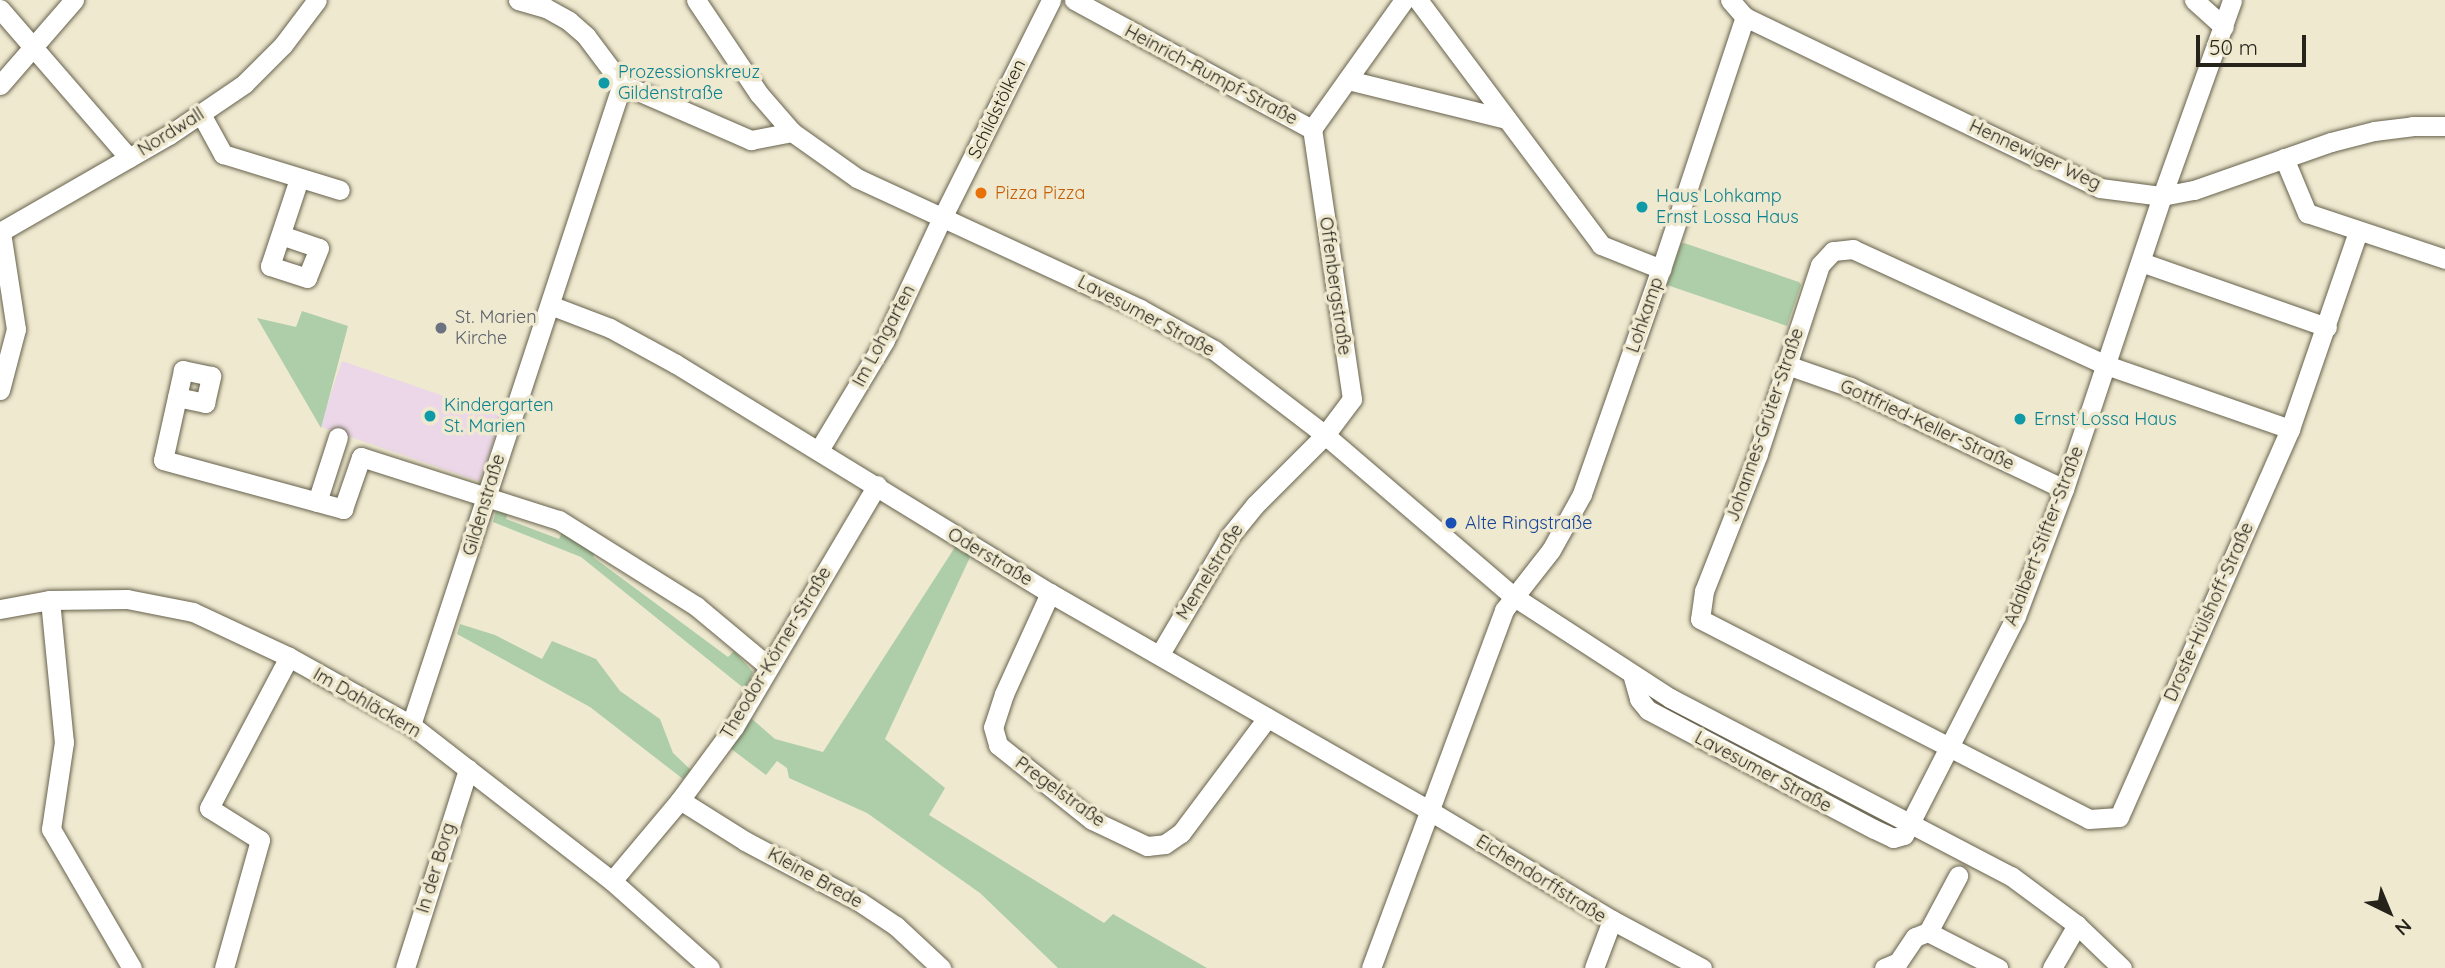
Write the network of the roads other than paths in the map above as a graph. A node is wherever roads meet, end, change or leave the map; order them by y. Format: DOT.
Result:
graph roads {
  1 [pos="74,0"];
  2 [pos="317,0"];
  3 [pos="518,0"];
  4 [pos="696,0"];
  5 [pos="1051,0"];
  6 [pos="1074,0"];
  7 [pos="1404,0"];
  8 [pos="1419,0"];
  9 [pos="1730,0"];
  10 [pos="2194,0"];
  11 [pos="2232,0"];
  12 [pos="0,9"];
  13 [pos="1745,17"];
  14 [pos="2224,27"];
  15 [pos="34,47"];
  16 [pos="1348,80"];
  17 [pos="622,84"];
  18 [pos="0,85"];
  19 [pos="201,114"];
  20 [pos="1503,118"];
  21 [pos="2445,126"];
  22 [pos="1312,129"];
  23 [pos="792,132"];
  24 [pos="129,158"];
  25 [pos="2284,158"];
  26 [pos="299,179"];
  27 [pos="340,190"];
  28 [pos="2162,196"];
  29 [pos="942,218"];
  30 [pos="0,232"];
  31 [pos="2358,232"];
  32 [pos="281,235"];
  33 [pos="2445,259"];
  34 [pos="2141,262"];
  35 [pos="1661,269"];
  36 [pos="550,305"];
  37 [pos="2327,327"];
  38 [pos="1787,365"];
  39 [pos="2106,365"];
  40 [pos="0,390"];
  41 [pos="177,397"];
  42 [pos="2290,429"];
  43 [pos="1325,435"];
  44 [pos="818,450"];
  45 [pos="360,457"];
  46 [pos="877,485"];
  47 [pos="2064,489"];
  48 [pos="487,497"];
  49 [pos="317,502"];
  50 [pos="1050,593"];
  51 [pos="1513,596"];
  52 [pos="50,600"];
  53 [pos="0,609"];
  54 [pos="1160,654"];
  55 [pos="289,657"];
  56 [pos="768,666"];
  57 [pos="1267,718"];
  58 [pos="411,725"];
  59 [pos="1951,748"];
  60 [pos="468,769"];
  61 [pos="680,800"];
  62 [pos="1430,811"];
  63 [pos="1911,823"];
  64 [pos="1958,876"];
  65 [pos="612,881"];
  66 [pos="1612,920"];
  67 [pos="2077,925"];
  68 [pos="1928,932"];
  69 [pos="132,968"];
  70 [pos="224,968"];
  71 [pos="405,968"];
  72 [pos="710,968"];
  73 [pos="941,968"];
  74 [pos="1371,968"];
  75 [pos="1594,968"];
  76 [pos="1702,968"];
  77 [pos="1884,968"];
  78 [pos="1998,968"];
  79 [pos="2052,968"];
  80 [pos="2122,968"];
  1 -- 15 [label="street"];
  2 -- 19 [label="street, Nordwall"];
  3 -- 17 [label="street"];
  4 -- 23 [label="street, Lavesumer Straße"];
  5 -- 29 [label="street, Schildstölken"];
  6 -- 22 [label="street, Heinrich-Rumpf-Straße"];
  7 -- 16 [label="street"];
  8 -- 20 [label="street"];
  9 -- 13 [label="street, Hennewiger Weg"];
  10 -- 14 [label="street"];
  11 -- 14 [label="street, Adalbert-Stifter-Straße"];
  12 -- 15 [label="street"];
  13 -- 28 [label="street, Hennewiger Weg"];
  13 -- 35 [label="street, Lohkamp"];
  14 -- 28 [label="street, Adalbert-Stifter-Straße"];
  15 -- 18 [label="street"];
  15 -- 24 [label="street"];
  16 -- 20 [label="street"];
  16 -- 22 [label="street"];
  17 -- 23 [label="street"];
  17 -- 36 [label="street, Gildenstraße"];
  19 -- 24 [label="street, Nordwall"];
  19 -- 26 [label="street"];
  20 -- 35 [label="street"];
  21 -- 25 [label="street, Hennewiger Weg"];
  22 -- 43 [label="street, Offenbergstraße"];
  23 -- 29 [label="street, Lavesumer Straße"];
  24 -- 30 [label="street, Nordwall"];
  25 -- 28 [label="street, Hennewiger Weg"];
  25 -- 31 [label="street"];
  26 -- 27 [label="street"];
  26 -- 32 [label="street"];
  28 -- 34 [label="street, Adalbert-Stifter-Straße"];
  29 -- 43 [label="street, Lavesumer Straße"];
  29 -- 44 [label="street, Im Lohgarten"];
  30 -- 40 [label="street"];
  31 -- 33 [label="street"];
  31 -- 37 [label="street, Droste-Hülshoff-Straße"];
  34 -- 37 [label="street"];
  34 -- 39 [label="street, Adalbert-Stifter-Straße"];
  35 -- 51 [label="street, Lohkamp"];
  36 -- 44 [label="street, Oderstraße"];
  36 -- 48 [label="street, Gildenstraße"];
  37 -- 42 [label="street, Droste-Hülshoff-Straße"];
  38 -- 39 [label="street, Johannes-Grüter-Straße"];
  38 -- 47 [label="street, Gottfried-Keller-Straße"];
  38 -- 59 [label="street, Johannes-Grüter-Straße"];
  39 -- 42 [label="street"];
  39 -- 47 [label="street, Adalbert-Stifter-Straße"];
  41 -- 49 [label="street"];
  42 -- 59 [label="street, Droste-Hülshoff-Straße"];
  43 -- 51 [label="street, Lavesumer Straße"];
  43 -- 54 [label="street, Memelstraße"];
  44 -- 46 [label="street, Oderstraße"];
  45 -- 48 [label="street"];
  45 -- 49 [label="street"];
  45 -- 49 [label="street"];
  46 -- 50 [label="street, Oderstraße"];
  46 -- 56 [label="street, Theodor-Körner-Straße"];
  47 -- 59 [label="street, Adalbert-Stifter-Straße"];
  48 -- 56 [label="street"];
  48 -- 58 [label="street, Gildenstraße"];
  50 -- 54 [label="street, Oderstraße"];
  50 -- 57 [label="street, Pregelstraße"];
  51 -- 62 [label="street"];
  51 -- 63 [label="street, Lavesumer Straße"];
  52 -- 53 [label="street, Im Dahläckern"];
  52 -- 55 [label="street, Im Dahläckern"];
  52 -- 69 [label="street"];
  54 -- 57 [label="street, Oderstraße"];
  55 -- 58 [label="street, Im Dahläckern"];
  55 -- 70 [label="street"];
  56 -- 61 [label="street, Theodor-Körner-Straße"];
  57 -- 62 [label="street, Oderstraße"];
  58 -- 60 [label="street, Im Dahläckern"];
  59 -- 63 [label="street, Adalbert-Stifter-Straße"];
  60 -- 65 [label="street, Im Dahläckern"];
  60 -- 71 [label="street, In der Borg"];
  61 -- 65 [label="street, Theodor-Körner-Straße"];
  61 -- 73 [label="street, Kleine Brede"];
  62 -- 66 [label="street, Eichendorffstraße"];
  62 -- 74 [label="street"];
  63 -- 67 [label="street, Lavesumer Straße"];
  64 -- 68 [label="street"];
  65 -- 72 [label="street, Im Dahläckern"];
  66 -- 75 [label="street, Eichendorffstraße"];
  66 -- 76 [label="street"];
  67 -- 79 [label="street"];
  67 -- 80 [label="street, Lavesumer Straße"];
  68 -- 77 [label="street"];
  68 -- 78 [label="street"];
}
